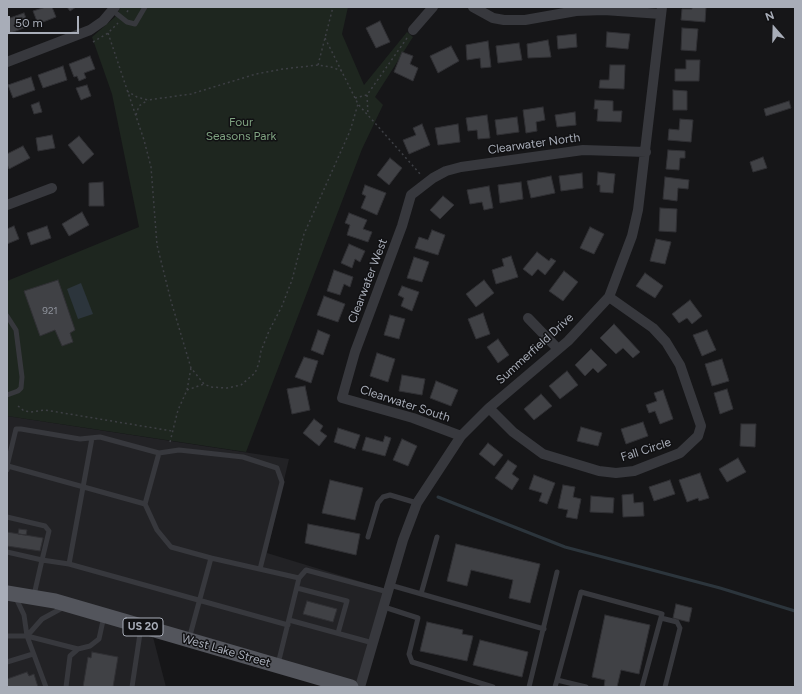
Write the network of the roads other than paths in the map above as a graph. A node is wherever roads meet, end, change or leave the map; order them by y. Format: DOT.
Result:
graph roads {
  1 [pos="145,7"];
  2 [pos="433,7"];
  3 [pos="472,7"];
  4 [pos="114,8"];
  5 [pos="661,11"];
  6 [pos="413,30"];
  7 [pos="7,62"];
  8 [pos="646,152"];
  9 [pos="428,182"];
  10 [pos="52,188"];
  11 [pos="7,205"];
  12 [pos="609,297"];
  13 [pos="7,316"];
  14 [pos="528,318"];
  15 [pos="558,349"];
  16 [pos="7,395"];
  17 [pos="342,398"];
  18 [pos="489,408"];
  19 [pos="460,436"];
  20 [pos="92,438"];
  21 [pos="159,453"];
  22 [pos="7,467"];
  23 [pos="83,487"];
  24 [pos="417,503"];
  25 [pos="145,504"];
  26 [pos="7,517"];
  27 [pos="368,537"];
  28 [pos="437,537"];
  29 [pos="7,552"];
  30 [pos="211,558"];
  31 [pos="42,560"];
  32 [pos="69,564"];
  33 [pos="260,569"];
  34 [pos="557,572"];
  35 [pos="299,578"];
  36 [pos="297,588"];
  37 [pos="389,589"];
  38 [pos="10,593"];
  39 [pos="421,594"];
  40 [pos="33,597"];
  41 [pos="200,600"];
  42 [pos="67,605"];
  43 [pos="384,607"];
  44 [pos="104,616"];
  45 [pos="661,618"];
  46 [pos="289,622"];
  47 [pos="141,626"];
  48 [pos="544,629"];
  49 [pos="338,633"];
  50 [pos="7,636"];
  51 [pos="27,636"];
  52 [pos="188,640"];
  53 [pos="373,643"];
  54 [pos="78,649"];
  55 [pos="33,654"];
  56 [pos="7,662"];
  57 [pos="278,666"];
  58 [pos="557,680"];
  59 [pos="46,687"];
  60 [pos="66,687"];
  61 [pos="132,687"];
  62 [pos="351,687"];
  63 [pos="360,687"];
  64 [pos="494,687"];
  65 [pos="529,687"];
  66 [pos="555,687"];
  67 [pos="586,687"];
  68 [pos="642,687"];
  69 [pos="665,687"];
  1 -- 4 [label="lane"];
  2 -- 6 [label="street"];
  3 -- 5 [label="street"];
  4 -- 7 [label="street"];
  5 -- 8 [label="street, Summerfield Drive"];
  8 -- 9 [label="street, Clearwater North"];
  8 -- 12 [label="street, Summerfield Drive"];
  9 -- 17 [label="street, Clearwater West"];
  10 -- 11 [label="street"];
  12 -- 15 [label="street, Summerfield Drive"];
  12 -- 18 [label="street, Fall Circle"];
  13 -- 16 [label="lane"];
  14 -- 15 [label="street"];
  15 -- 18 [label="street, Summerfield Drive"];
  17 -- 19 [label="street, Clearwater South"];
  18 -- 19 [label="street, Summerfield Drive"];
  19 -- 24 [label="street, Summerfield Drive"];
  20 -- 21 [label="lane"];
  20 -- 22 [label="lane"];
  20 -- 23 [label="lane"];
  21 -- 25 [label="lane"];
  21 -- 33 [label="lane"];
  22 -- 23 [label="lane"];
  23 -- 25 [label="lane"];
  23 -- 32 [label="lane"];
  24 -- 27 [label="lane"];
  24 -- 37 [label="street, Summerfield Drive"];
  25 -- 30 [label="lane"];
  26 -- 31 [label="lane"];
  28 -- 39 [label="lane"];
  29 -- 31 [label="lane"];
  30 -- 33 [label="lane"];
  30 -- 41 [label="lane"];
  31 -- 32 [label="lane"];
  31 -- 40 [label="lane"];
  32 -- 41 [label="lane"];
  33 -- 35 [label="lane"];
  34 -- 48 [label="lane"];
  35 -- 36 [label="lane"];
  35 -- 37 [label="lane"];
  36 -- 46 [label="lane"];
  36 -- 49 [label="lane"];
  37 -- 39 [label="lane"];
  37 -- 43 [label="street, Summerfield Drive"];
  38 -- 40 [label="main road, West Lake Street / US 20"];
  38 -- 51 [label="lane"];
  39 -- 48 [label="lane"];
  40 -- 42 [label="main road, West Lake Street / US 20"];
  41 -- 46 [label="lane"];
  41 -- 52 [label="lane"];
  42 -- 44 [label="main road, West Lake Street / US 20"];
  42 -- 51 [label="lane"];
  43 -- 53 [label="street, Summerfield Drive"];
  43 -- 64 [label="lane"];
  44 -- 47 [label="main road, West Lake Street / US 20"];
  44 -- 54 [label="lane"];
  45 -- 58 [label="lane"];
  45 -- 68 [label="lane"];
  45 -- 69 [label="lane"];
  46 -- 49 [label="lane"];
  46 -- 57 [label="lane"];
  47 -- 52 [label="main road, West Lake Street / US 20"];
  47 -- 61 [label="lane"];
  48 -- 65 [label="lane"];
  49 -- 53 [label="lane"];
  50 -- 51 [label="lane"];
  51 -- 54 [label="lane"];
  51 -- 55 [label="lane"];
  52 -- 57 [label="main road, West Lake Street / US 20"];
  53 -- 63 [label="street, Summerfield Drive"];
  54 -- 60 [label="lane"];
  55 -- 56 [label="lane"];
  55 -- 59 [label="lane"];
  57 -- 62 [label="main road, West Lake Street / US 20"];
  58 -- 66 [label="lane"];
  58 -- 67 [label="lane"];
}
